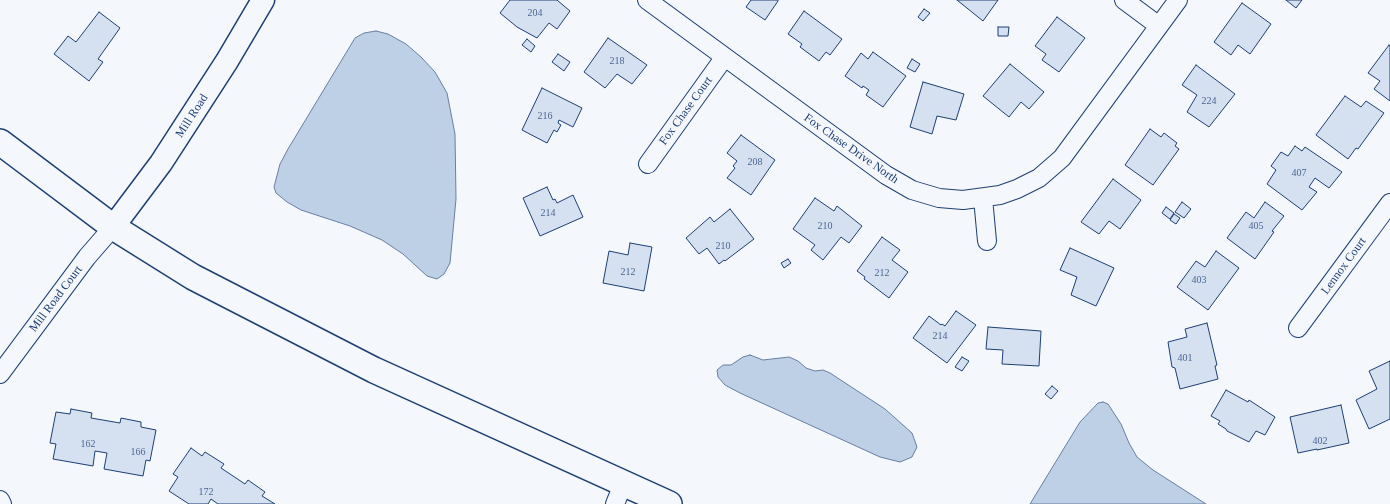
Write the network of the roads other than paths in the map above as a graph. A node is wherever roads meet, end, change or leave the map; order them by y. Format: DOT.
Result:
graph roads {
  1 [pos="263,0"];
  2 [pos="647,0"];
  3 [pos="1124,0"];
  4 [pos="1178,0"];
  5 [pos="1159,26"];
  6 [pos="724,58"];
  7 [pos="0,142"];
  8 [pos="648,164"];
  9 [pos="983,198"];
  10 [pos="1390,203"];
  11 [pos="114,227"];
  12 [pos="987,241"];
  13 [pos="1298,328"];
  14 [pos="0,374"];
  15 [pos="619,494"];
  16 [pos="0,500"];
  17 [pos="660,502"];
  18 [pos="2,504"];
  1 -- 11 [label="street, Mill Road"];
  2 -- 6 [label="street, Fox Chase Drive North"];
  3 -- 5 [label="street"];
  4 -- 5 [label="street, Fox Chase Drive North"];
  5 -- 9 [label="street, Fox Chase Drive North"];
  6 -- 8 [label="street, Fox Chase Court"];
  6 -- 9 [label="street, Fox Chase Drive North"];
  7 -- 11 [label="main road"];
  9 -- 12 [label="street"];
  10 -- 13 [label="street, Lennox Court"];
  11 -- 14 [label="street, Mill Road Court"];
  11 -- 15 [label="main road"];
  15 -- 17 [label="main road"];
  16 -- 18 [label="street"];
}
